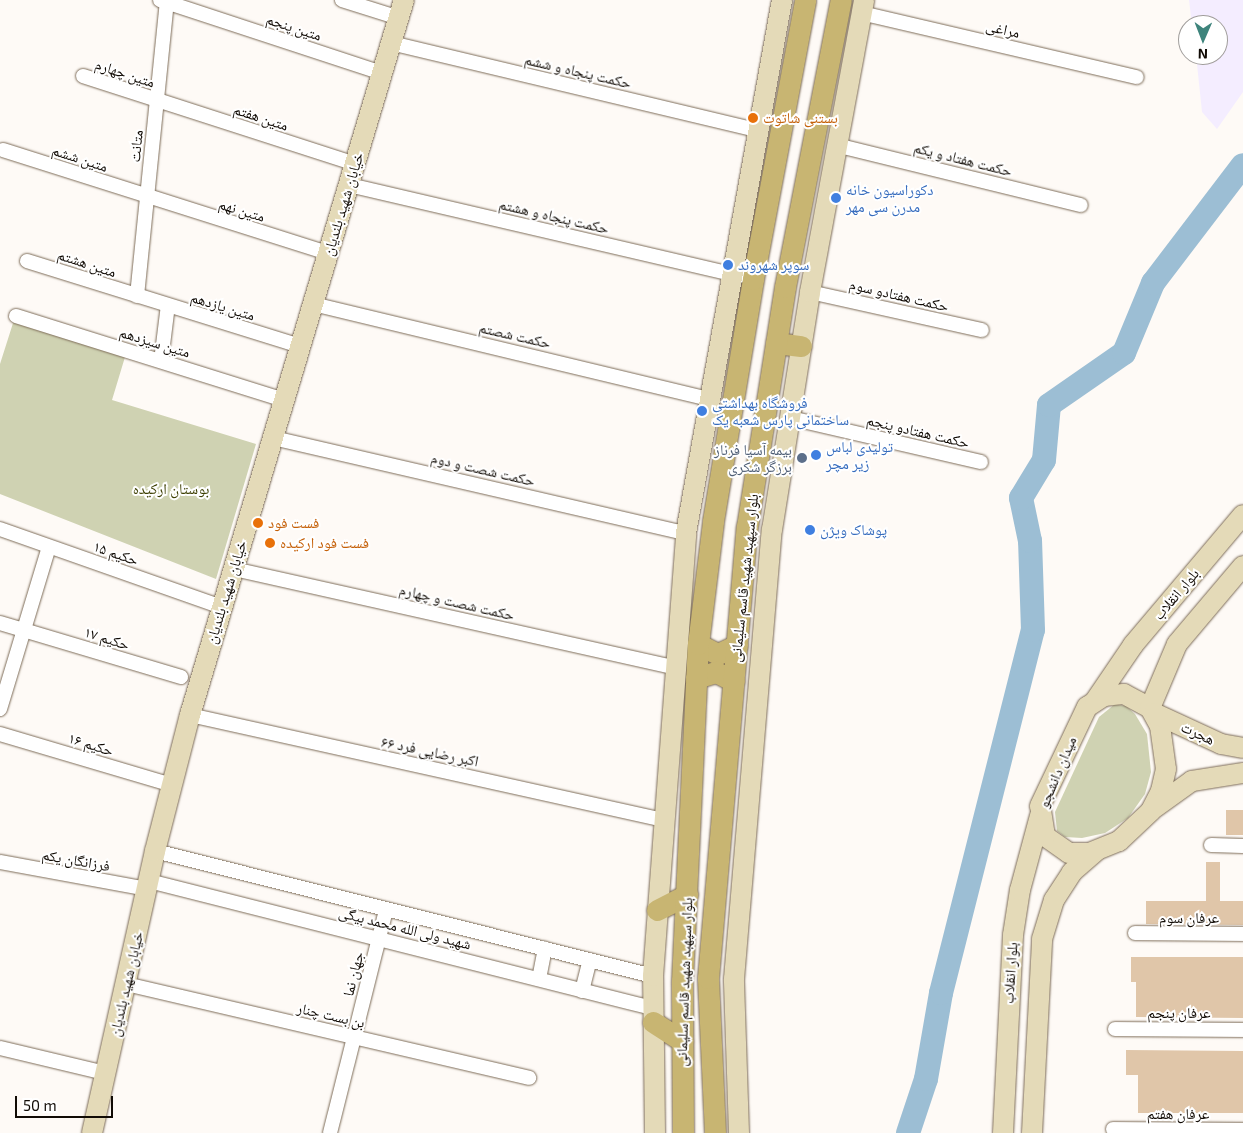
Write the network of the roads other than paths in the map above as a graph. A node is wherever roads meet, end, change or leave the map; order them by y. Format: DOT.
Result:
graph roads {
  1 [pos="342,0"];
  2 [pos="782,0"];
  3 [pos="806,0"];
  4 [pos="841,0"];
  5 [pos="164,1"];
  6 [pos="862,6"];
  7 [pos="402,9"];
  8 [pos="391,43"];
  9 [pos="382,73"];
  10 [pos="83,76"];
  11 [pos="1137,77"];
  12 [pos="157,101"];
  13 [pos="758,130"];
  14 [pos="836,145"];
  15 [pos="3,150"];
  16 [pos="355,164"];
  17 [pos="349,185"];
  18 [pos="147,197"];
  19 [pos="1081,205"];
  20 [pos="328,253"];
  21 [pos="27,261"];
  22 [pos="730,274"];
  23 [pos="753,279"];
  24 [pos="810,292"];
  25 [pos="137,296"];
  26 [pos="313,304"];
  27 [pos="168,305"];
  28 [pos="16,316"];
  29 [pos="982,330"];
  30 [pos="776,343"];
  31 [pos="300,346"];
  32 [pos="801,346"];
  33 [pos="161,361"];
  34 [pos="710,399"];
  35 [pos="284,400"];
  36 [pos="790,418"];
  37 [pos="273,438"];
  38 [pos="981,462"];
  39 [pos="1243,515"];
  40 [pos="0,529"];
  41 [pos="686,533"];
  42 [pos="49,547"];
  43 [pos="1243,566"];
  44 [pos="234,569"];
  45 [pos="220,607"];
  46 [pos="0,623"];
  47 [pos="24,630"];
  48 [pos="698,644"];
  49 [pos="737,644"];
  50 [pos="674,666"];
  51 [pos="181,677"];
  52 [pos="696,678"];
  53 [pos="734,682"];
  54 [pos="1094,701"];
  55 [pos="0,710"];
  56 [pos="1152,710"];
  57 [pos="190,715"];
  58 [pos="0,734"];
  59 [pos="1243,748"];
  60 [pos="1243,773"];
  61 [pos="172,785"];
  62 [pos="1151,811"];
  63 [pos="1040,816"];
  64 [pos="663,820"];
  65 [pos="1211,845"];
  66 [pos="1243,846"];
  67 [pos="1099,850"];
  68 [pos="155,851"];
  69 [pos="0,862"];
  70 [pos="148,885"];
  71 [pos="686,895"];
  72 [pos="386,910"];
  73 [pos="657,910"];
  74 [pos="1135,934"];
  75 [pos="1243,934"];
  76 [pos="379,937"];
  77 [pos="545,949"];
  78 [pos="590,960"];
  79 [pos="652,976"];
  80 [pos="539,979"];
  81 [pos="126,984"];
  82 [pos="582,991"];
  83 [pos="653,1015"];
  84 [pos="1114,1029"];
  85 [pos="1243,1030"];
  86 [pos="354,1037"];
  87 [pos="682,1041"];
  88 [pos="0,1048"];
  89 [pos="105,1073"];
  90 [pos="529,1078"];
  91 [pos="1113,1129"];
  92 [pos="1243,1130"];
  93 [pos="94,1133"];
  94 [pos="330,1133"];
  95 [pos="655,1133"];
  96 [pos="683,1133"];
  97 [pos="715,1133"];
  98 [pos="739,1133"];
  99 [pos="1003,1133"];
  100 [pos="1032,1133"];
  1 -- 7 [label="street"];
  2 -- 13 [label="street"];
  3 -- 23 [label="main road, بلوار سپهبد شهید قاسم سلیمانی"];
  4 -- 30 [label="main road, بلوار سپهبد شهید قاسم سلیمانی"];
  5 -- 9 [label="street, متین پنجم"];
  5 -- 12 [label="street, متانت"];
  6 -- 11 [label="street, مراغی"];
  6 -- 14 [label="street"];
  7 -- 8 [label="street, خیابان شهید بلندیان"];
  8 -- 9 [label="street, خیابان شهید بلندیان"];
  8 -- 13 [label="street, حکمت پنجاه و ششم"];
  9 -- 16 [label="street, خیابان شهید بلندیان"];
  10 -- 12 [label="street, متین چهارم"];
  12 -- 16 [label="street, متین هفتم"];
  12 -- 18 [label="street, متانت"];
  13 -- 22 [label="street"];
  14 -- 19 [label="street, حکمت هفتاد و یکم"];
  14 -- 24 [label="street"];
  15 -- 18 [label="street, متین ششم"];
  16 -- 17 [label="street, خیابان شهید بلندیان"];
  17 -- 20 [label="street, خیابان شهید بلندیان"];
  17 -- 22 [label="street, حکمت پنجاه و هشتم"];
  18 -- 20 [label="street, متین نهم"];
  18 -- 25 [label="street, متانت"];
  20 -- 26 [label="street, خیابان شهید بلندیان"];
  21 -- 25 [label="street, متین هشتم"];
  22 -- 23 [label="street, حکمت پنجاه و هشتم"];
  22 -- 34 [label="street"];
  23 -- 48 [label="main road, بلوار سپهبد شهید قاسم سلیمانی"];
  24 -- 29 [label="street, حکمت هفتادو سوم"];
  24 -- 32 [label="street"];
  25 -- 27 [label="street, متین یازدهم"];
  26 -- 31 [label="street, خیابان شهید بلندیان"];
  26 -- 34 [label="street, حکمت شصتم"];
  27 -- 31 [label="street, متین یازدهم"];
  27 -- 33 [label="street"];
  28 -- 33 [label="street, متین سیزدهم"];
  30 -- 32 [label="main road"];
  30 -- 49 [label="main road, بلوار سپهبد شهید قاسم سلیمانی"];
  31 -- 35 [label="street, خیابان شهید بلندیان"];
  32 -- 36 [label="street"];
  33 -- 35 [label="street, متین سیزدهم"];
  34 -- 41 [label="street"];
  35 -- 37 [label="street, خیابان شهید بلندیان"];
  36 -- 38 [label="street, حکمت هفتادو پنجم"];
  36 -- 98 [label="street"];
  37 -- 41 [label="street, حکمت شصت و دوم"];
  37 -- 44 [label="street, خیابان شهید بلندیان"];
  39 -- 54 [label="street, بلوار انقلاب"];
  40 -- 42 [label="street, حکیم ۱۵"];
  41 -- 50 [label="street"];
  42 -- 45 [label="street, حکیم ۱۵"];
  42 -- 47 [label="street"];
  43 -- 56 [label="street"];
  44 -- 45 [label="street, خیابان شهید بلندیان"];
  44 -- 50 [label="street, حکمت شصت و چهارم"];
  45 -- 57 [label="street, خیابان شهید بلندیان"];
  46 -- 47 [label="street, حکیم ۱۷"];
  47 -- 51 [label="street, حکیم ۱۷"];
  47 -- 55 [label="street"];
  48 -- 49 [label="main road"];
  48 -- 52 [label="main road, بلوار سپهبد شهید قاسم سلیمانی"];
  49 -- 53 [label="main road, بلوار سپهبد شهید قاسم سلیمانی"];
  50 -- 64 [label="street"];
  52 -- 53 [label="main road"];
  52 -- 71 [label="main road, بلوار سپهبد شهید قاسم سلیمانی"];
  53 -- 97 [label="main road, بلوار سپهبد شهید قاسم سلیمانی"];
  54 -- 56 [label="street"];
  54 -- 63 [label="street, میدان دانشجو"];
  56 -- 59 [label="street, هجرت"];
  56 -- 62 [label="street, میدان دانشجو"];
  57 -- 61 [label="street, خیابان شهید بلندیان"];
  57 -- 64 [label="street, ۶۶ اکبر رضایی فرد"];
  58 -- 61 [label="street, حکیم ۱۶"];
  60 -- 62 [label="street"];
  61 -- 68 [label="street, خیابان شهید بلندیان"];
  62 -- 67 [label="street, میدان دانشجو"];
  63 -- 67 [label="street, میدان دانشجو"];
  63 -- 99 [label="street, بلوار انقلاب"];
  64 -- 73 [label="street"];
  65 -- 66 [label="street"];
  67 -- 100 [label="street, بلوار انقلاب"];
  68 -- 70 [label="street, خیابان شهید بلندیان"];
  68 -- 72 [label="street, شهید ولی الله محمد بیگی"];
  69 -- 70 [label="street, فرزانگان یکم"];
  70 -- 76 [label="street, شهید ولی الله محمد بیگی"];
  70 -- 81 [label="street, خیابان شهید بلندیان"];
  71 -- 73 [label="main road"];
  71 -- 87 [label="main road, بلوار سپهبد شهید قاسم سلیمانی"];
  72 -- 76 [label="street, جهان نما"];
  72 -- 77 [label="street, شهید ولی الله محمد بیگی"];
  73 -- 79 [label="street"];
  74 -- 75 [label="street, عرفان سوم"];
  76 -- 80 [label="street, شهید ولی الله محمد بیگی"];
  76 -- 86 [label="street, جهان نما"];
  77 -- 78 [label="street, شهید ولی الله محمد بیگی"];
  77 -- 80 [label="street"];
  78 -- 79 [label="street, شهید ولی الله محمد بیگی"];
  78 -- 82 [label="street"];
  79 -- 83 [label="street"];
  80 -- 82 [label="street, شهید ولی الله محمد بیگی"];
  81 -- 86 [label="street, بن بست چنار"];
  81 -- 89 [label="street, خیابان شهید بلندیان"];
  82 -- 83 [label="street, شهید ولی الله محمد بیگی"];
  83 -- 87 [label="main road"];
  83 -- 95 [label="street"];
  84 -- 85 [label="street, عرفان پنجم"];
  86 -- 90 [label="street, بن بست چنار"];
  86 -- 94 [label="street, جهان نما"];
  87 -- 96 [label="main road, بلوار سپهبد شهید قاسم سلیمانی"];
  88 -- 89 [label="street"];
  89 -- 93 [label="street, خیابان شهید بلندیان"];
  91 -- 92 [label="street, عرفان هفتم"];
}
